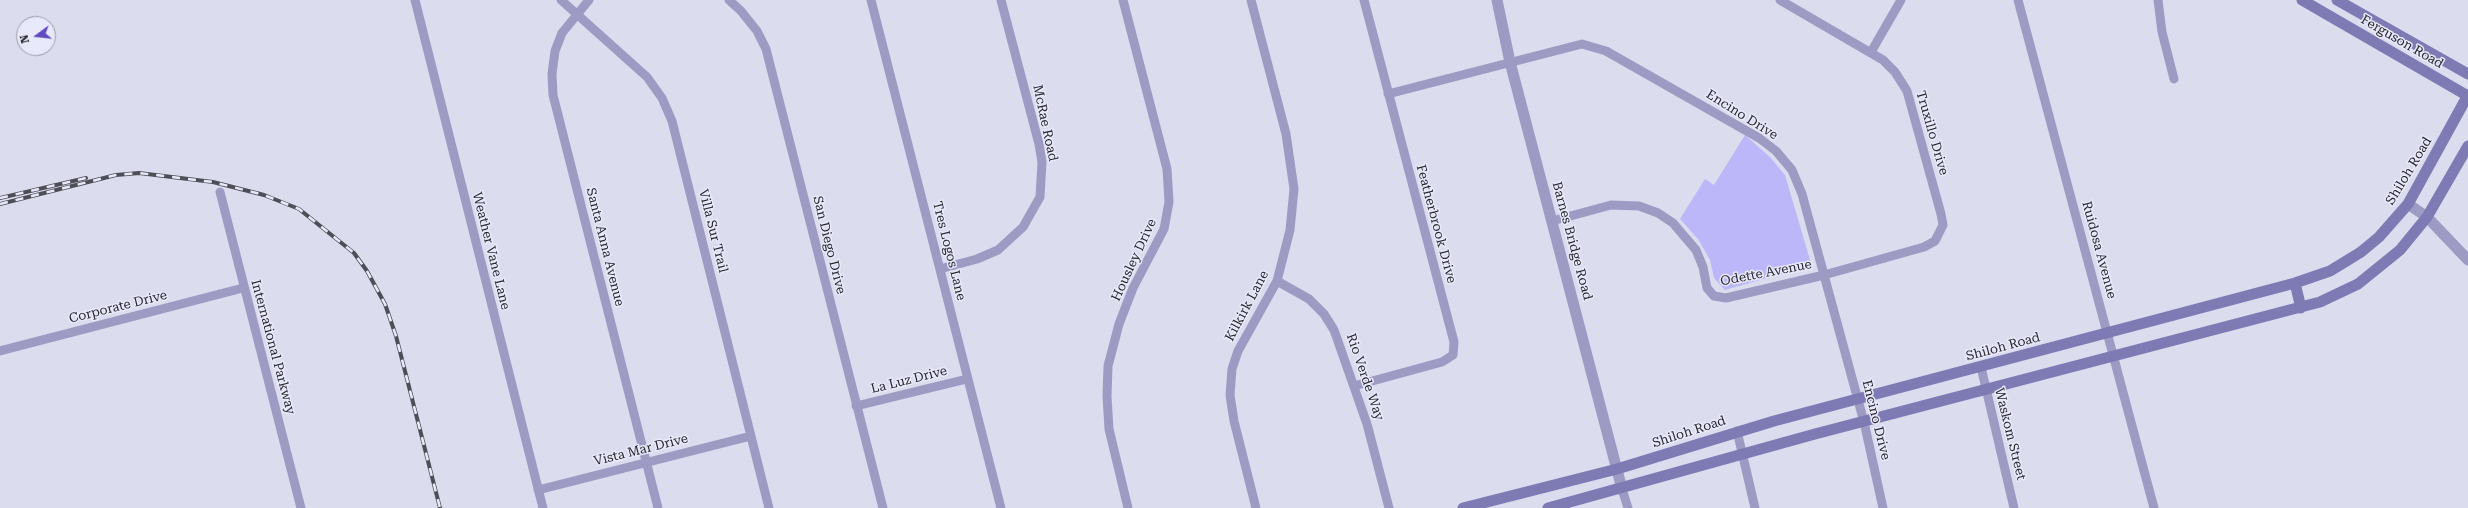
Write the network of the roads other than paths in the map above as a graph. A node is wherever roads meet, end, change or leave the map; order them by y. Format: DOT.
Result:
graph roads {
  1 [pos="415,0"];
  2 [pos="561,0"];
  3 [pos="589,0"];
  4 [pos="729,0"];
  5 [pos="871,0"];
  6 [pos="1001,0"];
  7 [pos="1123,0"];
  8 [pos="1251,0"];
  9 [pos="1364,0"];
  10 [pos="1497,0"];
  11 [pos="1780,0"];
  12 [pos="1901,0"];
  13 [pos="2018,0"];
  14 [pos="2158,0"];
  15 [pos="2302,0"];
  16 [pos="2337,0"];
  17 [pos="576,14"];
  18 [pos="1871,52"];
  19 [pos="1510,62"];
  20 [pos="2468,74"];
  21 [pos="2174,79"];
  22 [pos="1388,94"];
  23 [pos="2468,96"];
  24 [pos="2468,146"];
  25 [pos="220,192"];
  26 [pos="2408,204"];
  27 [pos="2427,217"];
  28 [pos="1552,221"];
  29 [pos="1936,241"];
  30 [pos="2468,260"];
  31 [pos="940,269"];
  32 [pos="1824,275"];
  33 [pos="1277,281"];
  34 [pos="2295,283"];
  35 [pos="243,288"];
  36 [pos="2301,308"];
  37 [pos="2107,333"];
  38 [pos="0,351"];
  39 [pos="2114,356"];
  40 [pos="1981,367"];
  41 [pos="967,379"];
  42 [pos="1354,386"];
  43 [pos="1986,390"];
  44 [pos="1858,400"];
  45 [pos="856,406"];
  46 [pos="1864,422"];
  47 [pos="1737,431"];
  48 [pos="751,436"];
  49 [pos="1742,456"];
  50 [pos="647,463"];
  51 [pos="1618,469"];
  52 [pos="1622,489"];
  53 [pos="538,490"];
  54 [pos="301,508"];
  55 [pos="543,508"];
  56 [pos="658,508"];
  57 [pos="769,508"];
  58 [pos="883,508"];
  59 [pos="1000,508"];
  60 [pos="1128,508"];
  61 [pos="1256,508"];
  62 [pos="1389,508"];
  63 [pos="1463,508"];
  64 [pos="1548,508"];
  65 [pos="1628,508"];
  66 [pos="1755,508"];
  67 [pos="1883,508"];
  68 [pos="2014,508"];
  69 [pos="2154,508"];
  1 -- 53 [label="street, Weather Vane Lane"];
  2 -- 17 [label="street, Villa Sur Trail"];
  3 -- 17 [label="street, Santa Anna Avenue"];
  4 -- 45 [label="street, San Diego Drive"];
  5 -- 31 [label="street, Tres Logos Lane"];
  6 -- 31 [label="street, McRae Road"];
  7 -- 60 [label="street, Housley Drive"];
  8 -- 33 [label="street, Kilkirk Lane"];
  9 -- 22 [label="street, Featherbrook Drive"];
  10 -- 19 [label="street, Barnes Bridge Road"];
  11 -- 18 [label="street, Truxillo Drive"];
  12 -- 18 [label="street"];
  13 -- 37 [label="street, Ruidosa Avenue"];
  14 -- 21 [label="street"];
  15 -- 23 [label="main road, Ferguson Road"];
  16 -- 20 [label="main road, Ferguson Road"];
  17 -- 48 [label="street, Villa Sur Trail"];
  17 -- 50 [label="street, Santa Anna Avenue"];
  18 -- 29 [label="street, Truxillo Drive"];
  19 -- 22 [label="street, Encino Drive"];
  19 -- 28 [label="street, Barnes Bridge Road"];
  19 -- 32 [label="street, Encino Drive"];
  22 -- 42 [label="street, Featherbrook Drive"];
  23 -- 26 [label="main road, Shiloh Road"];
  24 -- 27 [label="main road"];
  25 -- 35 [label="street, International Parkway"];
  26 -- 27 [label="street"];
  26 -- 34 [label="main road, Shiloh Road"];
  27 -- 30 [label="street"];
  27 -- 36 [label="main road"];
  28 -- 32 [label="street, Odette Avenue"];
  28 -- 51 [label="street, Barnes Bridge Road"];
  29 -- 32 [label="street, Odette Avenue"];
  31 -- 41 [label="street, Tres Logos Lane"];
  32 -- 44 [label="street, Encino Drive"];
  33 -- 42 [label="street, Rio Verde Way"];
  33 -- 61 [label="street, Kilkirk Lane"];
  34 -- 36 [label="main road"];
  34 -- 37 [label="main road, Shiloh Road"];
  35 -- 38 [label="street, Corporate Drive"];
  35 -- 54 [label="street, International Parkway"];
  36 -- 39 [label="main road"];
  37 -- 39 [label="street, Ruidosa Avenue"];
  37 -- 40 [label="main road, Shiloh Road"];
  39 -- 43 [label="main road"];
  39 -- 69 [label="street, Ruidosa Avenue"];
  40 -- 43 [label="street, Waskom Street"];
  40 -- 44 [label="main road, Shiloh Road"];
  41 -- 45 [label="street, La Luz Drive"];
  41 -- 59 [label="street, Tres Logos Lane"];
  42 -- 62 [label="street, Rio Verde Way"];
  43 -- 46 [label="main road"];
  43 -- 68 [label="street, Waskom Street"];
  44 -- 46 [label="street, Encino Drive"];
  44 -- 47 [label="main road, Shiloh Road"];
  45 -- 58 [label="street, San Diego Drive"];
  46 -- 49 [label="main road"];
  46 -- 67 [label="street, Encino Drive"];
  47 -- 49 [label="street"];
  47 -- 51 [label="main road, Shiloh Road"];
  48 -- 50 [label="street, Vista Mar Drive"];
  48 -- 57 [label="street, Villa Sur Trail"];
  49 -- 52 [label="main road"];
  49 -- 66 [label="street"];
  50 -- 53 [label="street, Vista Mar Drive"];
  50 -- 56 [label="street, Santa Anna Avenue"];
  51 -- 52 [label="street, Barnes Bridge Road"];
  51 -- 63 [label="main road, Shiloh Road"];
  52 -- 64 [label="main road"];
  52 -- 65 [label="street"];
  53 -- 55 [label="street, Weather Vane Lane"];
}
